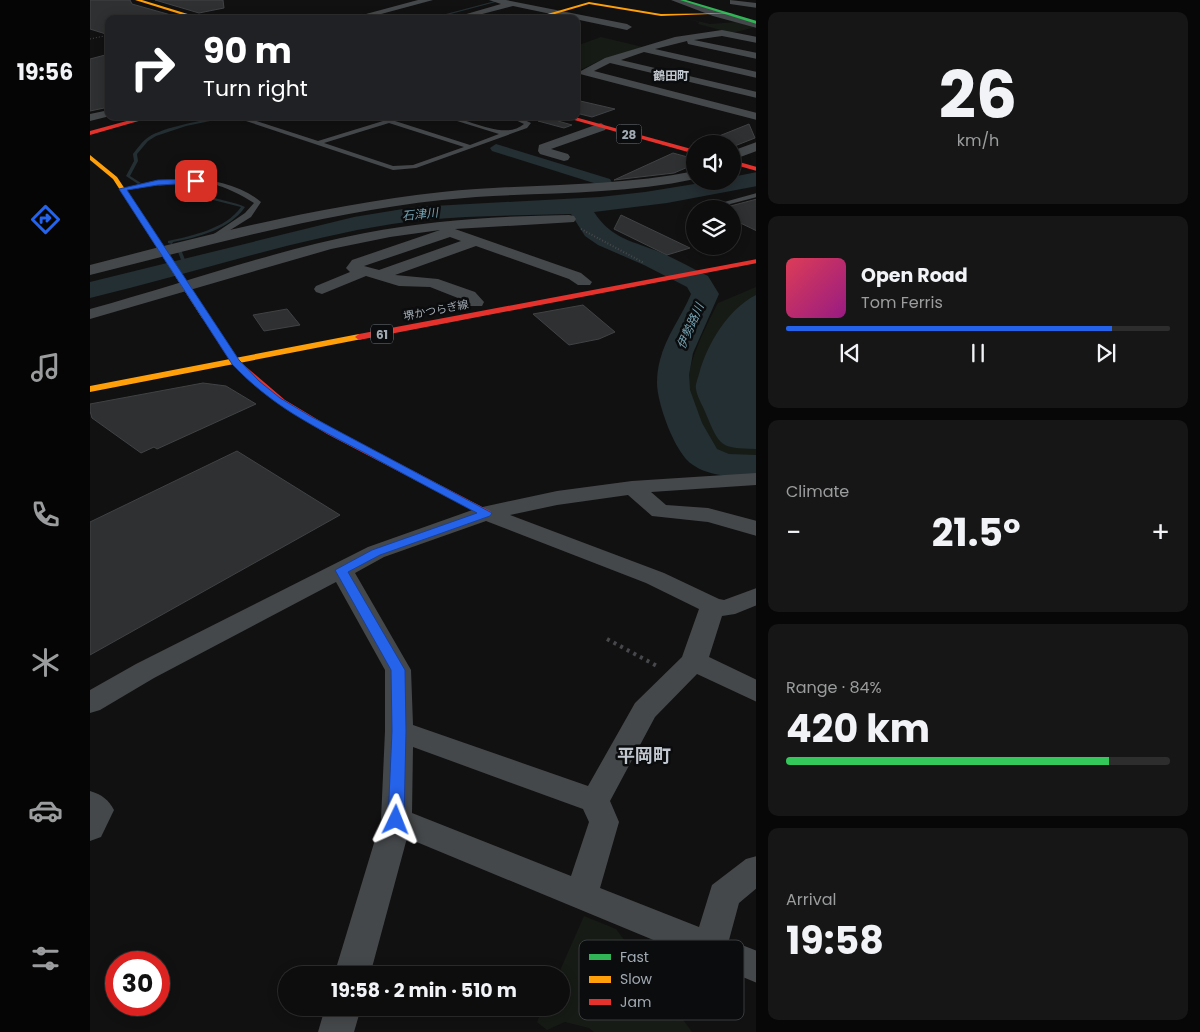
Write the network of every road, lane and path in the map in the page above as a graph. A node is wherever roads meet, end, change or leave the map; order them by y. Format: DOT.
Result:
graph roads {
  1 [pos="137,0"];
  2 [pos="429,0"];
  3 [pos="536,0"];
  4 [pos="675,0"];
  5 [pos="682,0"];
  6 [pos="695,0"];
  7 [pos="703,0"];
  8 [pos="497,1"];
  9 [pos="515,4"];
  10 [pos="743,11"];
  11 [pos="554,13"];
  12 [pos="370,14"];
  13 [pos="188,15"];
  14 [pos="466,15"];
  15 [pos="547,15"];
  16 [pos="564,15"];
  17 [pos="580,18"];
  18 [pos="756,24"];
  19 [pos="627,27"];
  20 [pos="662,35"];
  21 [pos="105,36"];
  22 [pos="90,39"];
  23 [pos="678,39"];
  24 [pos="756,40"];
  25 [pos="641,45"];
  26 [pos="756,56"];
  27 [pos="609,60"];
  28 [pos="756,75"];
  29 [pos="616,81"];
  30 [pos="706,83"];
  31 [pos="631,95"];
  32 [pos="671,95"];
  33 [pos="756,95"];
  34 [pos="105,114"];
  35 [pos="756,117"];
  36 [pos="90,118"];
  37 [pos="131,120"];
  38 [pos="138,120"];
  39 [pos="248,120"];
  40 [pos="387,120"];
  41 [pos="393,120"];
  42 [pos="458,120"];
  43 [pos="520,120"];
  44 [pos="577,120"];
  45 [pos="134,121"];
  46 [pos="390,121"];
  47 [pos="601,127"];
  48 [pos="90,133"];
  49 [pos="506,134"];
  50 [pos="319,143"];
  51 [pos="471,146"];
  52 [pos="756,146"];
  53 [pos="686,150"];
  54 [pos="90,157"];
  55 [pos="564,157"];
  56 [pos="741,157"];
  57 [pos="741,163"];
  58 [pos="756,169"];
  59 [pos="686,177"];
  60 [pos="123,189"];
  61 [pos="756,195"];
  62 [pos="355,200"];
  63 [pos="737,200"];
  64 [pos="313,216"];
  65 [pos="569,219"];
  66 [pos="211,240"];
  67 [pos="476,241"];
  68 [pos="164,251"];
  69 [pos="756,261"];
  70 [pos="650,267"];
  71 [pos="90,270"];
  72 [pos="372,273"];
  73 [pos="589,281"];
  74 [pos="185,284"];
  75 [pos="565,286"];
  76 [pos="322,289"];
  77 [pos="481,301"];
  78 [pos="458,305"];
  79 [pos="90,314"];
  80 [pos="235,362"];
  81 [pos="90,389"];
  82 [pos="756,479"];
  83 [pos="632,488"];
  84 [pos="486,513"];
  85 [pos="756,529"];
  86 [pos="341,570"];
  87 [pos="756,596"];
  88 [pos="713,606"];
  89 [pos="607,640"];
  90 [pos="686,669"];
  91 [pos="756,692"];
  92 [pos="90,703"];
  93 [pos="399,731"];
  94 [pos="595,801"];
  95 [pos="90,803"];
  96 [pos="396,820"];
  97 [pos="90,828"];
  98 [pos="756,869"];
  99 [pos="582,895"];
  100 [pos="691,940"];
  101 [pos="712,940"];
  102 [pos="744,962"];
  103 [pos="355,966"];
  104 [pos="756,967"];
  105 [pos="341,1016"];
  106 [pos="336,1032"];
  1 -- 13 [label="main road"];
  2 -- 12 [label="street"];
  3 -- 9 [label="street"];
  4 -- 10 [label="street"];
  5 -- 10 [label="main road"];
  6 -- 10 [label="main road"];
  7 -- 10 [label="street"];
  8 -- 9 [label="street"];
  9 -- 11 [label="street"];
  9 -- 14 [label="street"];
  10 -- 11 [label="main road"];
  10 -- 18 [label="main road"];
  11 -- 15 [label="main road"];
  11 -- 16 [label="street"];
  17 -- 19 [label="street"];
  20 -- 23 [label="street"];
  21 -- 22 [label="path"];
  23 -- 24 [label="street"];
  23 -- 25 [label="street"];
  23 -- 26 [label="street"];
  25 -- 27 [label="street"];
  25 -- 28 [label="street"];
  27 -- 29 [label="street"];
  27 -- 30 [label="street"];
  29 -- 31 [label="street"];
  29 -- 32 [label="street"];
  30 -- 32 [label="street"];
  30 -- 33 [label="street"];
  32 -- 35 [label="street"];
  34 -- 36 [label="street"];
  37 -- 45 [label="street"];
  38 -- 45 [label="main road"];
  39 -- 50 [label="lane"];
  40 -- 46 [label="lane"];
  41 -- 46 [label="lane"];
  42 -- 49 [label="lane"];
  43 -- 49 [label="lane"];
  44 -- 47 [label="main road, 28"];
  45 -- 48 [label="main road"];
  46 -- 50 [label="lane"];
  46 -- 51 [label="lane"];
  47 -- 53 [label="main road, 28"];
  47 -- 55 [label="street"];
  49 -- 51 [label="lane"];
  50 -- 51 [label="lane"];
  52 -- 56 [label="street"];
  54 -- 60 [label="main road"];
  57 -- 58 [label="main road"];
  59 -- 64 [label="street"];
  60 -- 66 [label="lane"];
  60 -- 68 [label="main road"];
  61 -- 63 [label="lane"];
  62 -- 64 [label="street"];
  64 -- 66 [label="street"];
  65 -- 70 [label="path"];
  65 -- 74 [label="street"];
  66 -- 68 [label="street"];
  67 -- 72 [label="street"];
  67 -- 72 [label="street"];
  67 -- 73 [label="street"];
  68 -- 71 [label="street"];
  68 -- 74 [label="main road"];
  69 -- 80 [label="main road, 堺かつらぎ線 / 61"];
  72 -- 76 [label="street"];
  72 -- 77 [label="street"];
  73 -- 75 [label="main road"];
  74 -- 79 [label="street"];
  74 -- 80 [label="main road"];
  77 -- 78 [label="main road, 堺かつらぎ線"];
  80 -- 81 [label="main road, 堺かつらぎ線 / 61"];
  80 -- 84 [label="main road"];
  82 -- 83 [label="street"];
  83 -- 84 [label="street"];
  83 -- 85 [label="street"];
  84 -- 86 [label="street"];
  84 -- 88 [label="street"];
  86 -- 92 [label="street"];
  86 -- 93 [label="street"];
  87 -- 88 [label="street"];
  88 -- 90 [label="street"];
  89 -- 90 [label="path"];
  90 -- 91 [label="street"];
  90 -- 94 [label="street"];
  93 -- 94 [label="street"];
  93 -- 96 [label="street"];
  94 -- 99 [label="street"];
  95 -- 97 [label="street"];
  96 -- 99 [label="street"];
  96 -- 103 [label="street"];
  98 -- 101 [label="street"];
  99 -- 100 [label="street"];
  102 -- 104 [label="street"];
  105 -- 106 [label="street"];
}
